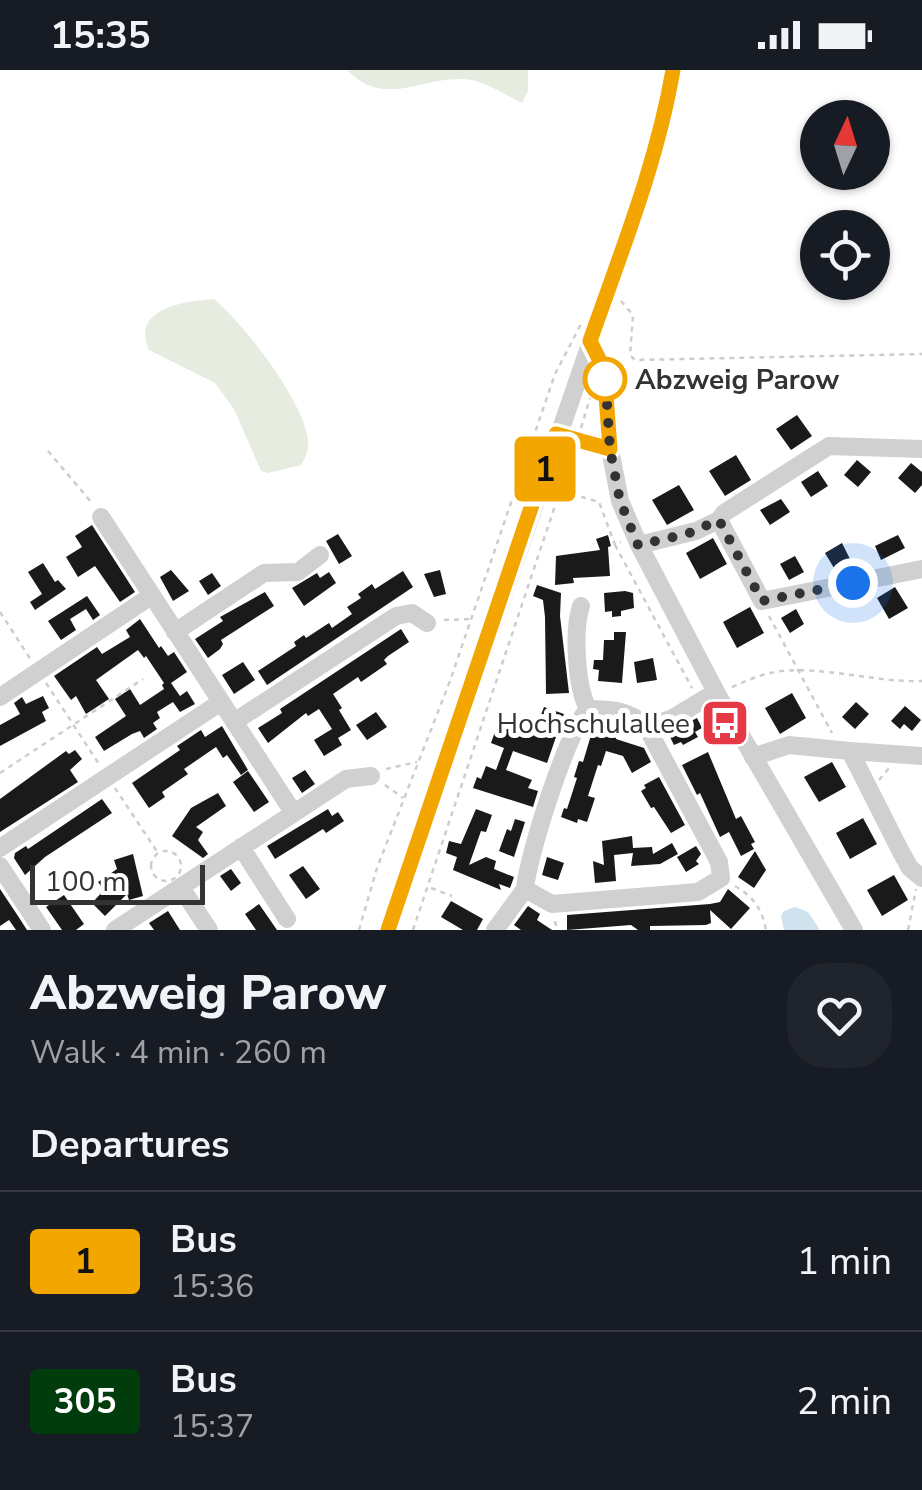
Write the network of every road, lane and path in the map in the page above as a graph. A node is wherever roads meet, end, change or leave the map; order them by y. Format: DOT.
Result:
graph roads {
  1 [pos="673,70"];
  2 [pos="607,294"];
  3 [pos="586,317"];
  4 [pos="590,341"];
  5 [pos="922,354"];
  6 [pos="556,434"];
  7 [pos="577,441"];
  8 [pos="610,449"];
  9 [pos="922,449"];
  10 [pos="48,451"];
  11 [pos="560,490"];
  12 [pos="100,517"];
  13 [pos="719,520"];
  14 [pos="637,542"];
  15 [pos="614,545"];
  16 [pos="320,555"];
  17 [pos="922,569"];
  18 [pos="152,596"];
  19 [pos="762,601"];
  20 [pos="581,606"];
  21 [pos="0,612"];
  22 [pos="471,619"];
  23 [pos="427,622"];
  24 [pos="176,632"];
  25 [pos="799,670"];
  26 [pos="38,671"];
  27 [pos="143,679"];
  28 [pos="922,681"];
  29 [pos="736,686"];
  30 [pos="0,697"];
  31 [pos="708,697"];
  32 [pos="221,702"];
  33 [pos="588,709"];
  34 [pos="234,722"];
  35 [pos="74,725"];
  36 [pos="646,726"];
  37 [pos="842,750"];
  38 [pos="899,754"];
  39 [pos="922,756"];
  40 [pos="753,757"];
  41 [pos="420,761"];
  42 [pos="0,773"];
  43 [pos="371,776"];
  44 [pos="108,778"];
  45 [pos="866,788"];
  46 [pos="405,800"];
  47 [pos="293,812"];
  48 [pos="241,847"];
  49 [pos="0,848"];
  50 [pos="158,853"];
  51 [pos="1,871"];
  52 [pos="720,878"];
  53 [pos="920,878"];
  54 [pos="430,887"];
  55 [pos="182,889"];
  56 [pos="525,889"];
  57 [pos="452,896"];
  58 [pos="287,919"];
  59 [pos="555,920"];
  60 [pos="120,929"];
  61 [pos="42,930"];
  62 [pos="209,930"];
  63 [pos="360,930"];
  64 [pos="388,930"];
  65 [pos="413,930"];
  66 [pos="495,930"];
  67 [pos="556,930"];
  68 [pos="766,930"];
  69 [pos="854,930"];
  70 [pos="908,930"];
  1 -- 2 [label="street"];
  2 -- 4 [label="street"];
  2 -- 5 [label="path"];
  3 -- 22 [label="path"];
  4 -- 6 [label="street"];
  4 -- 8 [label="street"];
  6 -- 7 [label="street"];
  6 -- 64 [label="street"];
  7 -- 8 [label="street"];
  7 -- 11 [label="path"];
  8 -- 14 [label="street"];
  9 -- 13 [label="street"];
  10 -- 12 [label="path"];
  11 -- 15 [label="path"];
  11 -- 54 [label="path"];
  12 -- 18 [label="street"];
  13 -- 14 [label="street"];
  13 -- 19 [label="street"];
  14 -- 15 [label="path"];
  14 -- 31 [label="street"];
  15 -- 31 [label="path"];
  16 -- 24 [label="street"];
  17 -- 19 [label="street"];
  18 -- 24 [label="street"];
  18 -- 26 [label="street"];
  19 -- 25 [label="path"];
  20 -- 33 [label="street"];
  21 -- 26 [label="path"];
  22 -- 23 [label="path"];
  22 -- 41 [label="path"];
  23 -- 34 [label="street"];
  24 -- 32 [label="street"];
  25 -- 28 [label="path"];
  25 -- 29 [label="path"];
  25 -- 37 [label="path"];
  26 -- 30 [label="street"];
  26 -- 35 [label="path"];
  27 -- 35 [label="path"];
  31 -- 36 [label="street"];
  31 -- 40 [label="street"];
  32 -- 34 [label="street"];
  32 -- 44 [label="street"];
  33 -- 36 [label="street"];
  33 -- 56 [label="street"];
  34 -- 47 [label="street"];
  35 -- 42 [label="path"];
  35 -- 44 [label="path"];
  36 -- 52 [label="street"];
  37 -- 38 [label="street"];
  37 -- 40 [label="street"];
  37 -- 45 [label="street"];
  38 -- 39 [label="street"];
  38 -- 45 [label="path"];
  40 -- 69 [label="street"];
  41 -- 43 [label="path"];
  41 -- 46 [label="path"];
  43 -- 46 [label="path"];
  43 -- 47 [label="street"];
  44 -- 49 [label="street"];
  44 -- 50 [label="path"];
  45 -- 53 [label="street"];
  46 -- 63 [label="path"];
  47 -- 48 [label="street"];
  48 -- 55 [label="street"];
  48 -- 58 [label="street"];
  50 -- 50 [label="path"];
  51 -- 61 [label="street"];
  52 -- 56 [label="street"];
  52 -- 68 [label="path"];
  53 -- 70 [label="path"];
  54 -- 57 [label="path"];
  54 -- 65 [label="path"];
  55 -- 60 [label="street"];
  55 -- 62 [label="street"];
  56 -- 66 [label="street"];
  59 -- 67 [label="path"];
}
